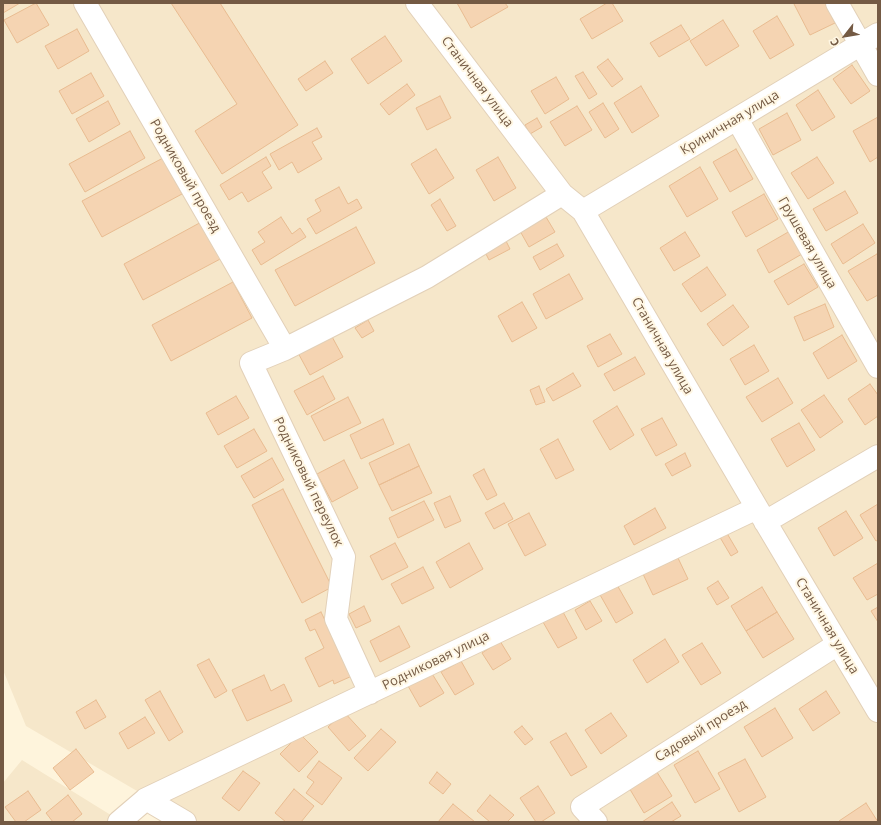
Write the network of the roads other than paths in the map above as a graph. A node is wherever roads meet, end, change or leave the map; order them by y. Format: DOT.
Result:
graph roads {
  1 [pos="84,3"];
  2 [pos="417,3"];
  3 [pos="837,3"];
  4 [pos="869,40"];
  5 [pos="878,75"];
  6 [pos="737,119"];
  7 [pos="562,194"];
  8 [pos="583,211"];
  9 [pos="285,349"];
  10 [pos="878,367"];
  11 [pos="878,456"];
  12 [pos="761,515"];
  13 [pos="838,644"];
  14 [pos="370,693"];
  15 [pos="878,711"];
  16 [pos="146,799"];
  17 [pos="119,822"];
  18 [pos="185,822"];
  19 [pos="596,822"];
  1 -- 9 [label="street, Родниковый проезд"];
  2 -- 7 [label="street, Станичная улица"];
  3 -- 4 [label="street"];
  4 -- 5 [label="street"];
  4 -- 6 [label="street, Криничная улица"];
  6 -- 8 [label="street, Криничная улица"];
  6 -- 10 [label="street, Грушевая улица"];
  7 -- 8 [label="street, Станичная улица"];
  7 -- 9 [label="street"];
  8 -- 12 [label="street, Станичная улица"];
  9 -- 14 [label="street, Родниковый переулок"];
  11 -- 12 [label="street, Родниковая улица"];
  12 -- 13 [label="street, Станичная улица"];
  12 -- 14 [label="street, Родниковая улица"];
  13 -- 15 [label="street, Станичная улица"];
  13 -- 19 [label="street, Садовый проезд"];
  14 -- 16 [label="street, Родниковая улица"];
  16 -- 17 [label="street, Родниковая улица"];
  16 -- 18 [label="street"];
}
